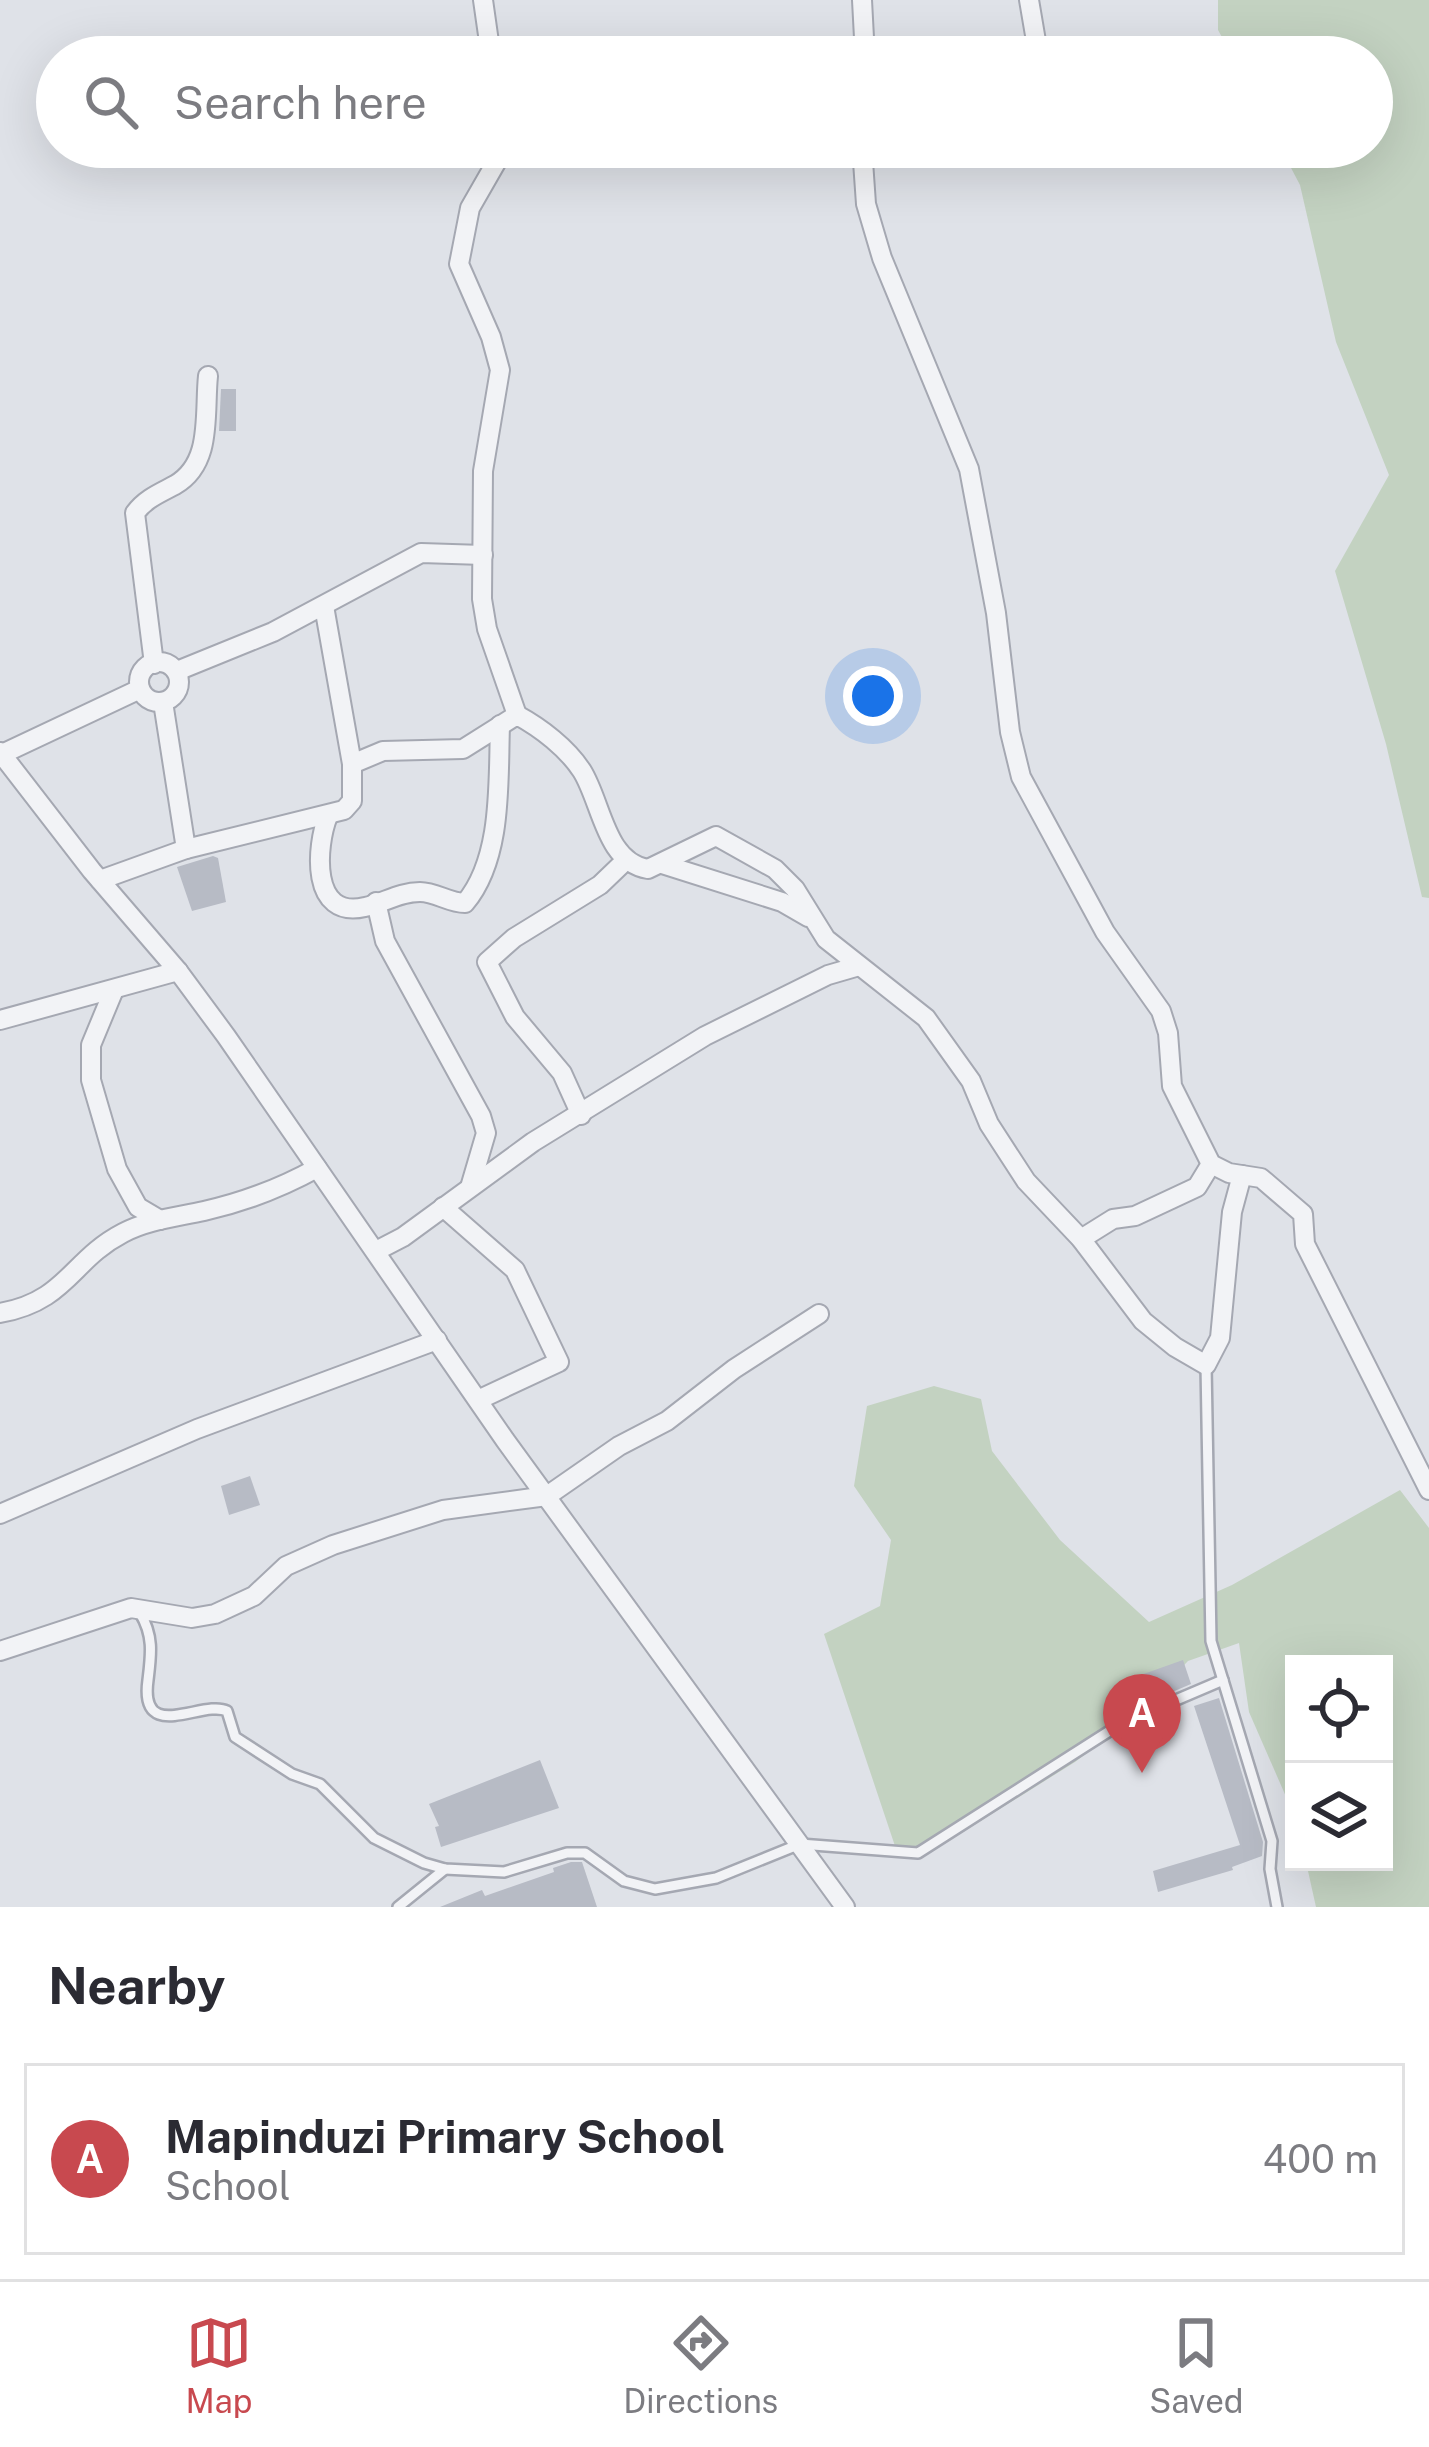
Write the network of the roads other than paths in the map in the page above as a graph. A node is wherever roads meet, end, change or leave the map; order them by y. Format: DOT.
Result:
graph roads {
  1 [pos="483,0"];
  2 [pos="862,0"];
  3 [pos="1029,0"];
  4 [pos="488,36"];
  5 [pos="864,36"];
  6 [pos="1035,36"];
  7 [pos="493,168"];
  8 [pos="863,168"];
  9 [pos="208,376"];
  10 [pos="483,555"];
  11 [pos="324,606"];
  12 [pos="154,664"];
  13 [pos="176,671"];
  14 [pos="140,689"];
  15 [pos="163,702"];
  16 [pos="508,720"];
  17 [pos="1,753"];
  18 [pos="352,764"];
  19 [pos="328,816"];
  20 [pos="186,849"];
  21 [pos="625,861"];
  22 [pos="662,864"];
  23 [pos="100,880"];
  24 [pos="376,902"];
  25 [pos="813,919"];
  26 [pos="859,966"];
  27 [pos="178,971"];
  28 [pos="112,992"];
  29 [pos="0,1020"];
  30 [pos="581,1115"];
  31 [pos="1211,1164"];
  32 [pos="317,1168"];
  33 [pos="1242,1174"];
  34 [pos="471,1184"];
  35 [pos="442,1207"];
  36 [pos="160,1220"];
  37 [pos="1081,1239"];
  38 [pos="376,1251"];
  39 [pos="0,1313"];
  40 [pos="819,1313"];
  41 [pos="436,1340"];
  42 [pos="1206,1366"];
  43 [pos="478,1400"];
  44 [pos="1429,1490"];
  45 [pos="547,1496"];
  46 [pos="0,1514"];
  47 [pos="130,1608"];
  48 [pos="0,1651"];
  49 [pos="1223,1680"];
  50 [pos="800,1844"];
  51 [pos="445,1869"];
  52 [pos="398,1907"];
  53 [pos="845,1907"];
  54 [pos="1277,1907"];
  1 -- 4 [label="street"];
  2 -- 5 [label="street"];
  3 -- 6 [label="street"];
  7 -- 10 [label="street"];
  8 -- 31 [label="street"];
  9 -- 12 [label="street"];
  10 -- 11 [label="street"];
  10 -- 16 [label="street"];
  11 -- 13 [label="street"];
  11 -- 18 [label="street"];
  12 -- 13 [label="street"];
  12 -- 14 [label="street"];
  13 -- 15 [label="street"];
  14 -- 15 [label="street"];
  14 -- 17 [label="street"];
  15 -- 20 [label="street"];
  16 -- 18 [label="street"];
  16 -- 21 [label="street"];
  16 -- 24 [label="street"];
  17 -- 23 [label="street"];
  18 -- 19 [label="street"];
  19 -- 20 [label="street"];
  19 -- 24 [label="street"];
  20 -- 23 [label="street"];
  21 -- 22 [label="street"];
  21 -- 30 [label="street"];
  22 -- 25 [label="street"];
  22 -- 25 [label="street"];
  23 -- 27 [label="street"];
  24 -- 34 [label="street"];
  25 -- 26 [label="street"];
  26 -- 30 [label="street"];
  26 -- 37 [label="street"];
  27 -- 28 [label="street"];
  27 -- 32 [label="street"];
  28 -- 29 [label="street"];
  28 -- 36 [label="street"];
  30 -- 34 [label="street"];
  31 -- 33 [label="street"];
  31 -- 37 [label="street"];
  32 -- 36 [label="street"];
  32 -- 38 [label="street"];
  33 -- 42 [label="street"];
  33 -- 44 [label="street"];
  34 -- 35 [label="street"];
  35 -- 38 [label="street"];
  35 -- 43 [label="street"];
  36 -- 39 [label="street"];
  37 -- 42 [label="street"];
  38 -- 41 [label="street"];
  40 -- 45 [label="street"];
  41 -- 43 [label="street"];
  41 -- 46 [label="street"];
  42 -- 49 [label="lane"];
  43 -- 45 [label="street"];
  45 -- 47 [label="street"];
  45 -- 50 [label="street"];
  47 -- 48 [label="street"];
  47 -- 51 [label="lane"];
  49 -- 50 [label="lane"];
  49 -- 54 [label="lane"];
  50 -- 51 [label="lane"];
  50 -- 53 [label="street"];
  51 -- 52 [label="lane"];
}
